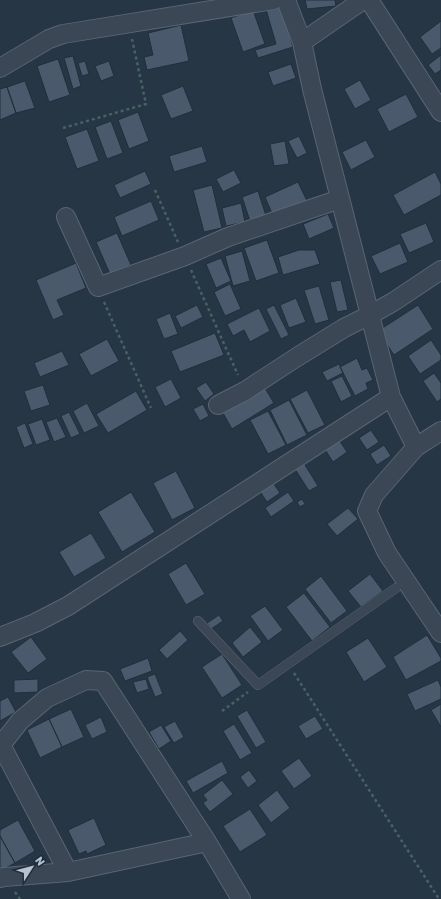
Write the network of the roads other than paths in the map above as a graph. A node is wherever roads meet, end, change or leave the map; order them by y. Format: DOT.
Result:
graph roads {
  1 [pos="273,0"];
  2 [pos="286,0"];
  3 [pos="363,0"];
  4 [pos="369,0"];
  5 [pos="302,42"];
  6 [pos="0,68"];
  7 [pos="441,112"];
  8 [pos="340,199"];
  9 [pos="66,217"];
  10 [pos="441,270"];
  11 [pos="370,315"];
  12 [pos="391,397"];
  13 [pos="218,405"];
  14 [pos="441,431"];
  15 [pos="416,447"];
  16 [pos="396,588"];
  17 [pos="198,621"];
  18 [pos="441,633"];
  19 [pos="0,637"];
  20 [pos="207,842"];
  21 [pos="68,872"];
  22 [pos="0,878"];
  23 [pos="241,899"];
  1 -- 6 [label="street"];
  2 -- 5 [label="street"];
  3 -- 5 [label="street"];
  4 -- 7 [label="street"];
  5 -- 8 [label="street"];
  8 -- 9 [label="street"];
  8 -- 11 [label="street"];
  10 -- 11 [label="street"];
  11 -- 12 [label="street"];
  11 -- 13 [label="street"];
  12 -- 15 [label="street"];
  12 -- 19 [label="street"];
  14 -- 15 [label="street"];
  15 -- 18 [label="street"];
  16 -- 17 [label="lane"];
  20 -- 21 [label="street"];
  20 -- 21 [label="street"];
  20 -- 23 [label="street"];
  21 -- 22 [label="street"];
}
